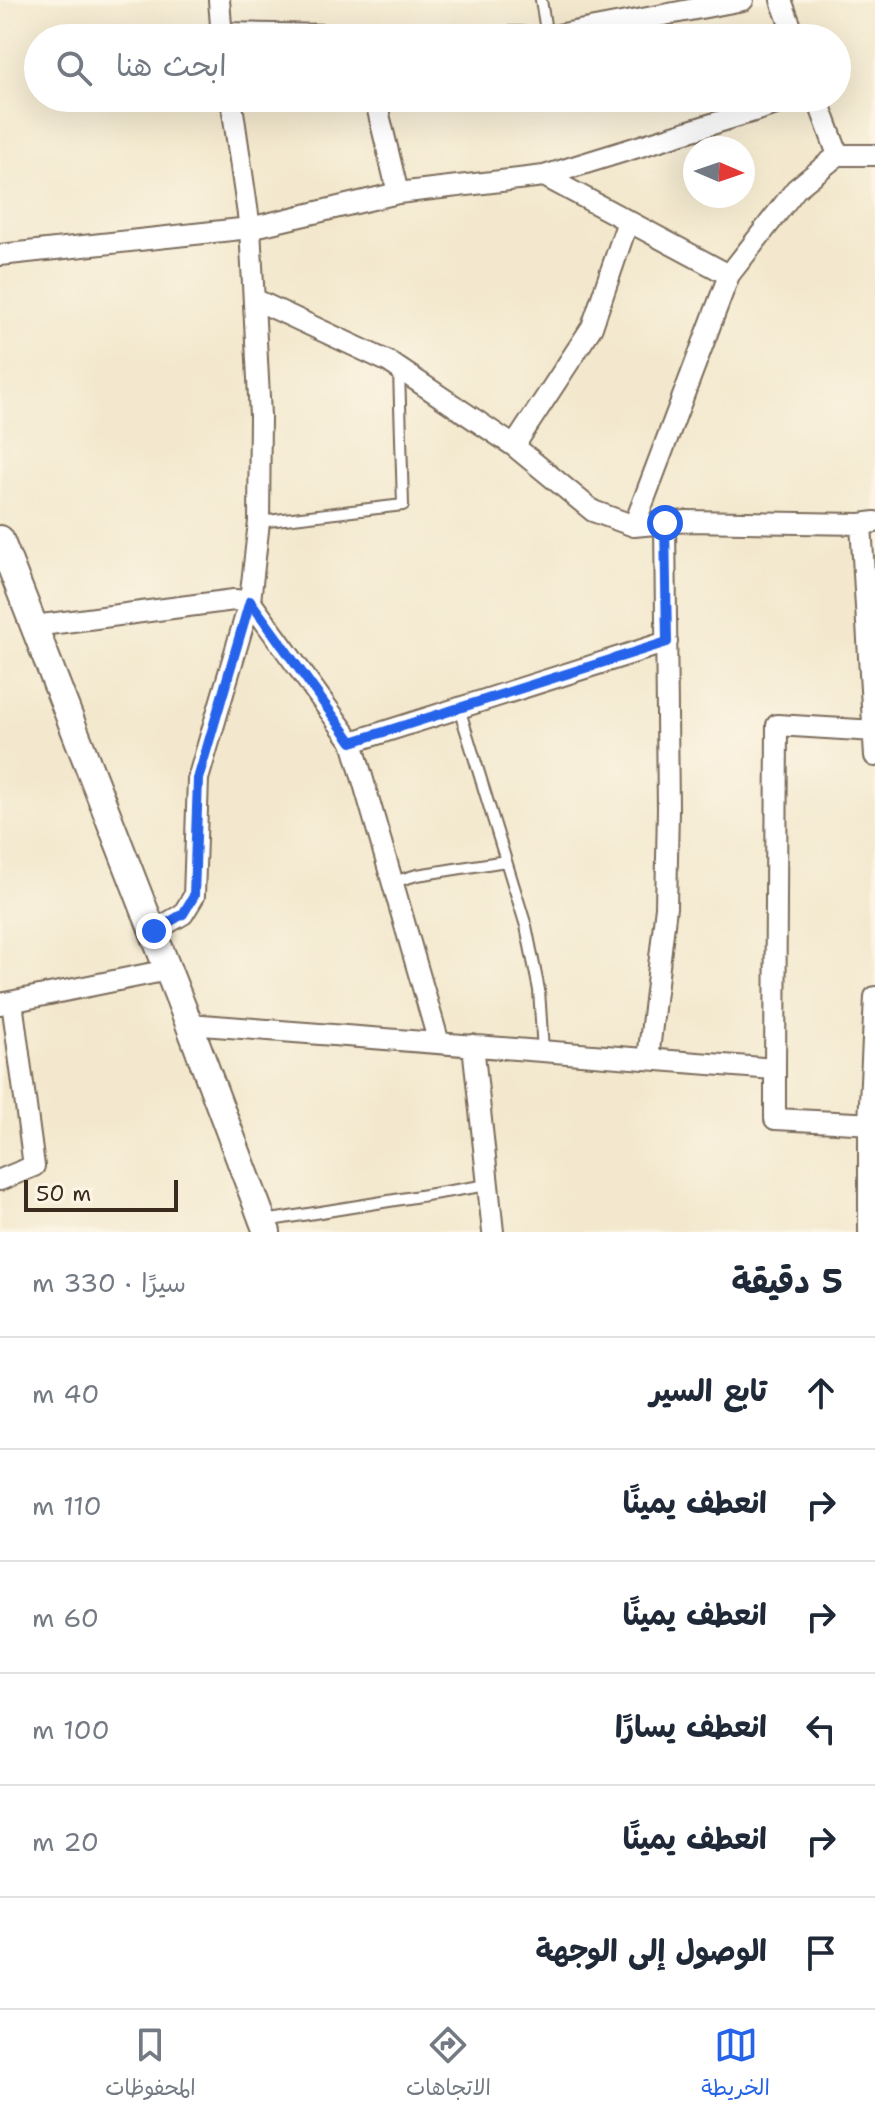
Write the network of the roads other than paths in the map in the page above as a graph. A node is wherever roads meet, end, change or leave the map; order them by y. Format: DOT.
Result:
graph roads {
  1 [pos="219,0"];
  2 [pos="541,0"];
  3 [pos="743,0"];
  4 [pos="781,0"];
  5 [pos="221,24"];
  6 [pos="545,24"];
  7 [pos="616,24"];
  8 [pos="790,24"];
  9 [pos="233,112"];
  10 [pos="378,112"];
  11 [pos="751,112"];
  12 [pos="822,112"];
  13 [pos="838,155"];
  14 [pos="875,155"];
  15 [pos="544,176"];
  16 [pos="398,193"];
  17 [pos="628,221"];
  18 [pos="250,228"];
  19 [pos="0,255"];
  20 [pos="729,275"];
  21 [pos="254,299"];
  22 [pos="399,369"];
  23 [pos="514,446"];
  24 [pos="259,522"];
  25 [pos="665,523"];
  26 [pos="868,523"];
  27 [pos="634,526"];
  28 [pos="0,539"];
  29 [pos="250,601"];
  30 [pos="34,626"];
  31 [pos="667,642"];
  32 [pos="459,708"];
  33 [pos="875,731"];
  34 [pos="352,742"];
  35 [pos="875,756"];
  36 [pos="506,861"];
  37 [pos="393,882"];
  38 [pos="154,931"];
  39 [pos="168,970"];
  40 [pos="875,997"];
  41 [pos="6,1003"];
  42 [pos="189,1024"];
  43 [pos="439,1043"];
  44 [pos="473,1045"];
  45 [pos="543,1051"];
  46 [pos="648,1059"];
  47 [pos="775,1069"];
  48 [pos="872,1124"];
  49 [pos="0,1180"];
  50 [pos="488,1185"];
  51 [pos="265,1227"];
  52 [pos="493,1232"];
  53 [pos="869,1232"];
  1 -- 5 [label="street"];
  2 -- 6 [label="lane"];
  3 -- 7 [label="street"];
  4 -- 8 [label="street"];
  9 -- 18 [label="street"];
  10 -- 16 [label="street"];
  11 -- 15 [label="street"];
  12 -- 13 [label="street"];
  13 -- 14 [label="street"];
  13 -- 20 [label="street"];
  15 -- 16 [label="street"];
  15 -- 17 [label="street"];
  16 -- 18 [label="street"];
  17 -- 20 [label="street"];
  17 -- 23 [label="street"];
  18 -- 19 [label="street"];
  18 -- 21 [label="street"];
  20 -- 27 [label="street"];
  21 -- 22 [label="street"];
  21 -- 24 [label="street"];
  22 -- 23 [label="street"];
  22 -- 24 [label="lane"];
  23 -- 27 [label="street"];
  24 -- 29 [label="street"];
  25 -- 26 [label="street"];
  25 -- 27 [label="street"];
  25 -- 31 [label="street"];
  26 -- 33 [label="street"];
  28 -- 30 [label="main road"];
  29 -- 30 [label="street"];
  29 -- 34 [label="street"];
  29 -- 38 [label="street"];
  30 -- 38 [label="main road"];
  31 -- 32 [label="street"];
  31 -- 46 [label="street"];
  32 -- 34 [label="street"];
  32 -- 36 [label="lane"];
  33 -- 35 [label="street"];
  33 -- 47 [label="street"];
  34 -- 37 [label="street"];
  36 -- 37 [label="lane"];
  36 -- 45 [label="lane"];
  37 -- 43 [label="street"];
  38 -- 39 [label="main road"];
  39 -- 41 [label="street"];
  39 -- 42 [label="main road"];
  40 -- 48 [label="street"];
  41 -- 49 [label="street"];
  42 -- 43 [label="street"];
  42 -- 51 [label="main road"];
  43 -- 44 [label="street"];
  44 -- 45 [label="street"];
  44 -- 50 [label="street"];
  45 -- 46 [label="street"];
  46 -- 47 [label="street"];
  47 -- 48 [label="street"];
  48 -- 53 [label="street"];
  50 -- 51 [label="lane"];
  50 -- 52 [label="street"];
}
